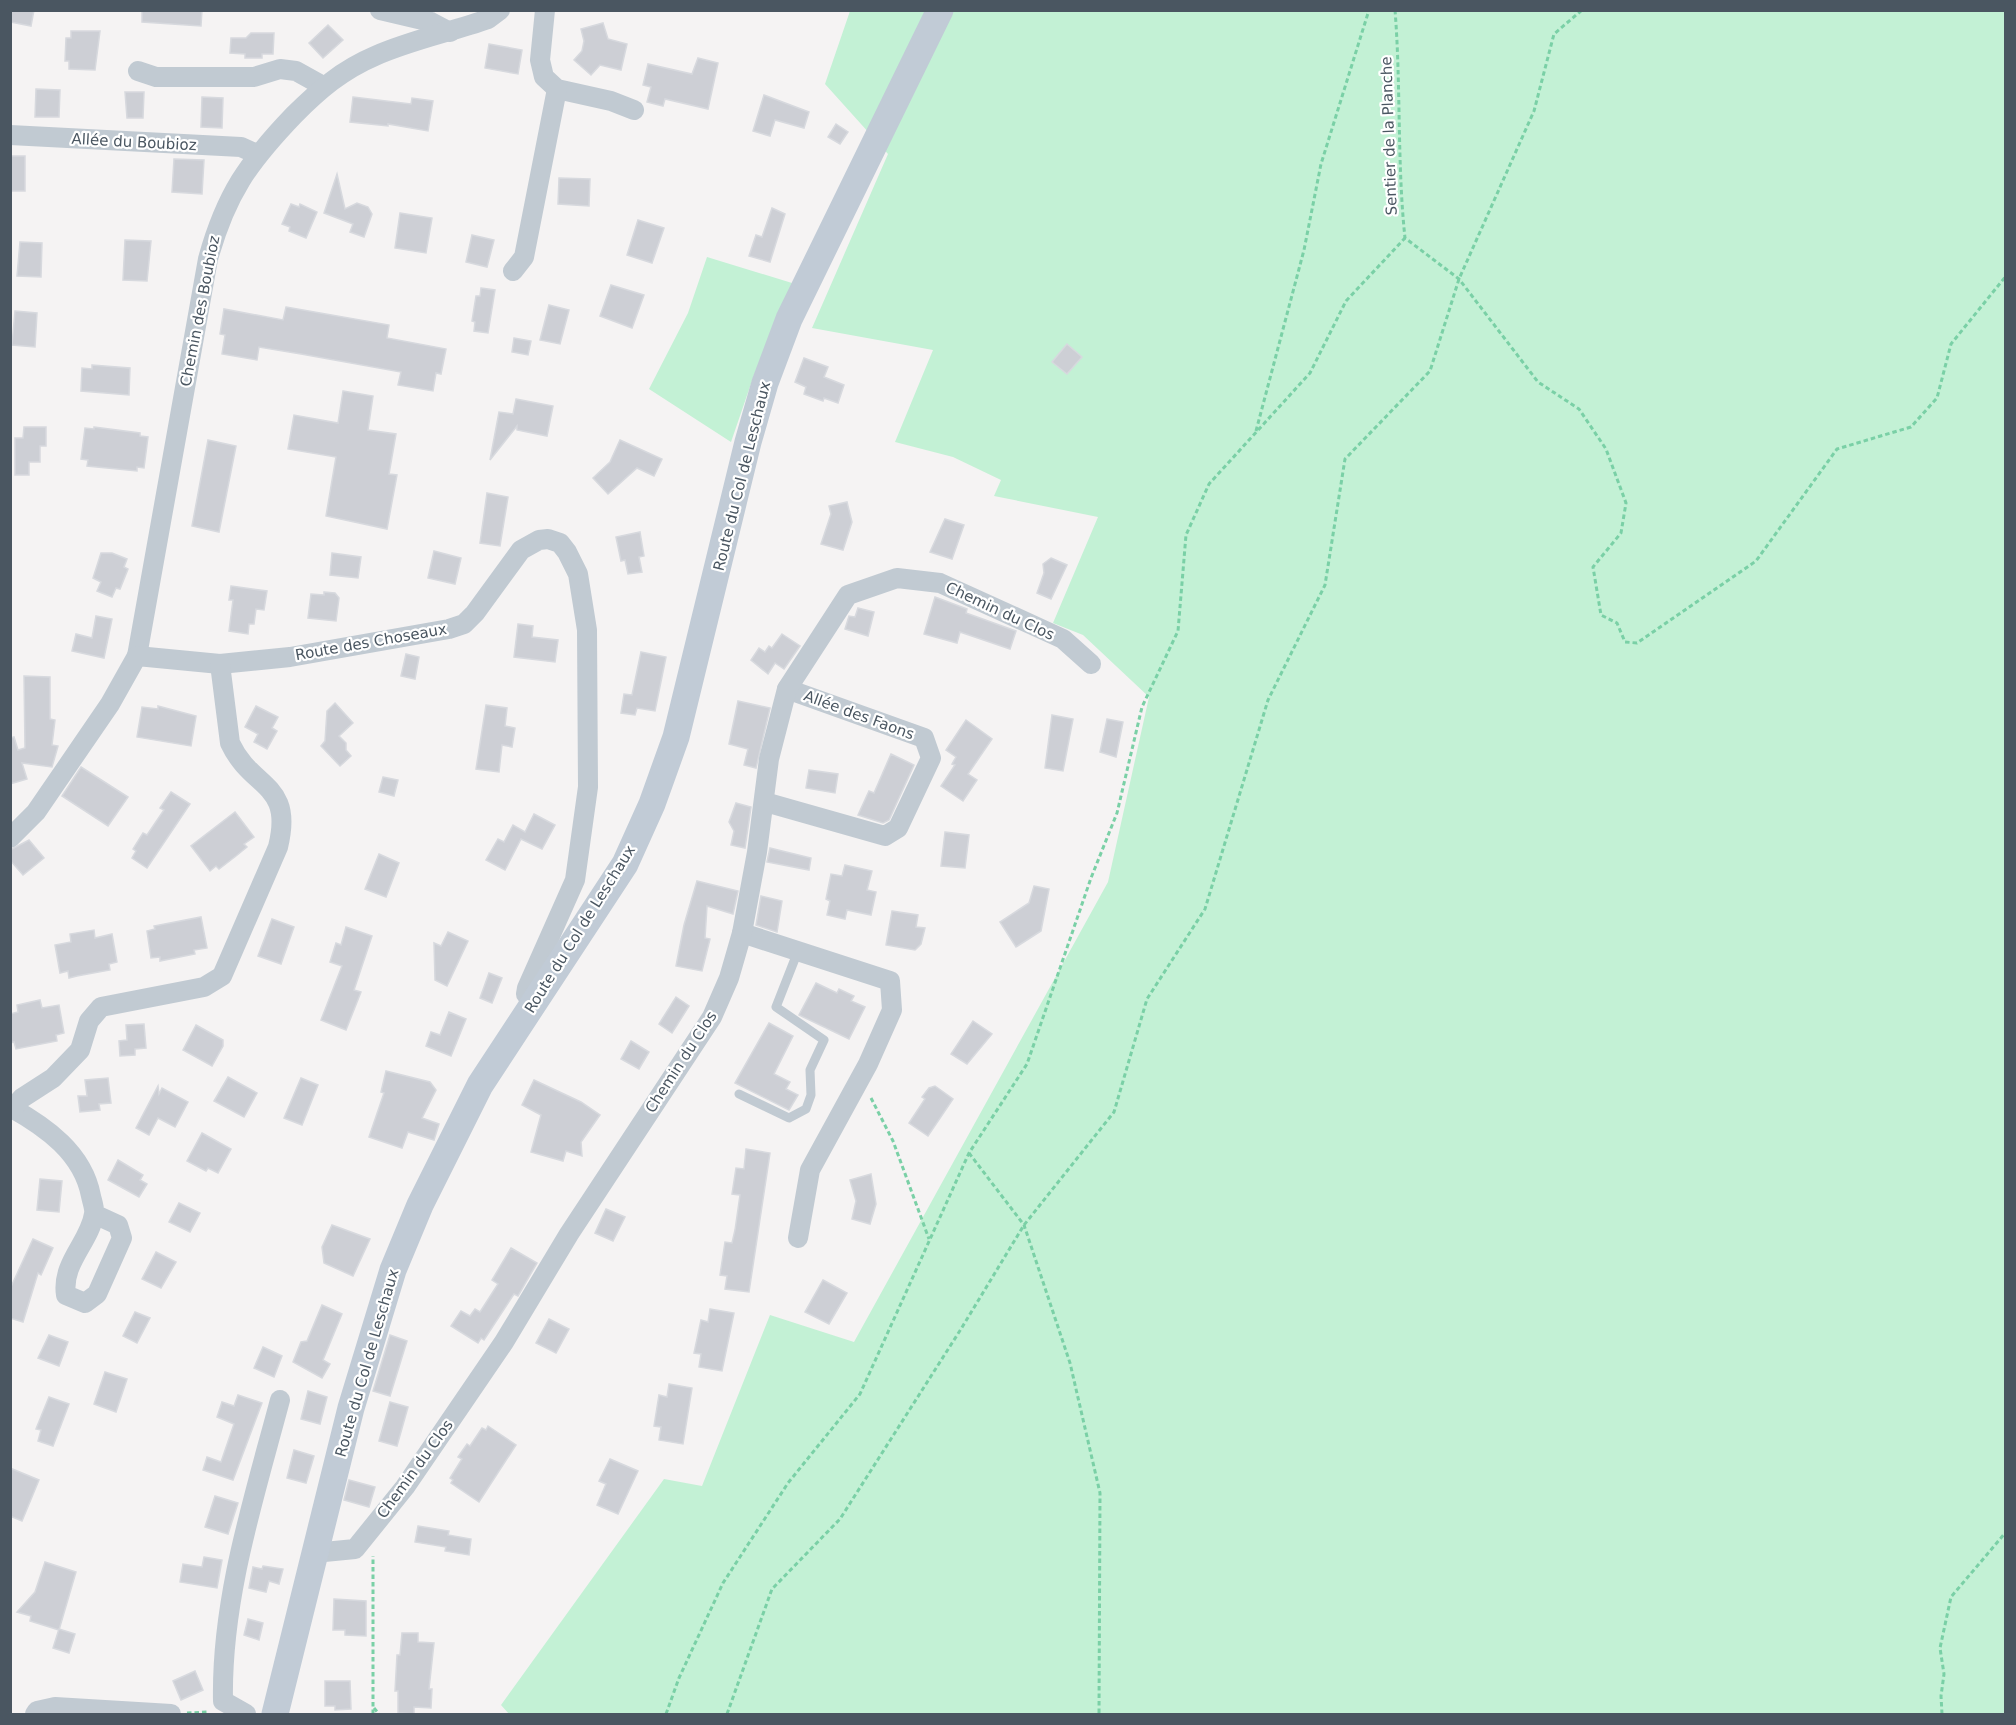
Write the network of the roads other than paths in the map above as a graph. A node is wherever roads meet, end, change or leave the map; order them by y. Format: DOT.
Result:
graph roads {
  1 [pos="380,10"];
  2 [pos="500,10"];
  3 [pos="545,10"];
  4 [pos="940,10"];
  5 [pos="450,32"];
  6 [pos="138,71"];
  7 [pos="323,86"];
  8 [pos="556,89"];
  9 [pos="634,110"];
  10 [pos="10,135"];
  11 [pos="257,154"];
  12 [pos="513,271"];
  13 [pos="137,656"];
  14 [pos="220,664"];
  15 [pos="1091,664"];
  16 [pos="787,689"];
  17 [pos="765,802"];
  18 [pos="10,838"];
  19 [pos="742,933"];
  20 [pos="798,951"];
  21 [pos="534,1004"];
  22 [pos="739,1094"];
  23 [pos="12,1107"];
  24 [pos="94,1214"];
  25 [pos="798,1238"];
  26 [pos="280,1400"];
  27 [pos="314,1553"];
  28 [pos="35,1714"];
  29 [pos="171,1714"];
  30 [pos="246,1714"];
  31 [pos="275,1714"];
  1 -- 5 [label="street"];
  2 -- 5 [label="street, Chemin des Boubioz"];
  3 -- 8 [label="street"];
  4 -- 21 [label="main road, Route du Col de Leschaux"];
  5 -- 7 [label="street, Chemin des Boubioz"];
  6 -- 7 [label="street"];
  7 -- 11 [label="street, Chemin des Boubioz"];
  8 -- 9 [label="street"];
  8 -- 12 [label="street"];
  10 -- 11 [label="street, Allée du Boubioz"];
  11 -- 13 [label="street, Chemin des Boubioz"];
  13 -- 14 [label="street, Route des Choseaux"];
  13 -- 18 [label="street"];
  14 -- 21 [label="street, Route des Choseaux"];
  14 -- 23 [label="street"];
  15 -- 16 [label="street, Chemin du Clos"];
  16 -- 17 [label="street, Chemin du Clos"];
  16 -- 17 [label="street, Allée des Faons"];
  17 -- 19 [label="street, Chemin du Clos"];
  19 -- 20 [label="street"];
  19 -- 27 [label="street, Chemin du Clos"];
  20 -- 22 [label="lane"];
  20 -- 25 [label="street"];
  21 -- 27 [label="main road, Route du Col de Leschaux"];
  23 -- 24 [label="street"];
  26 -- 30 [label="street"];
  27 -- 31 [label="main road, Route du Col de Leschaux"];
  28 -- 29 [label="street"];
}
